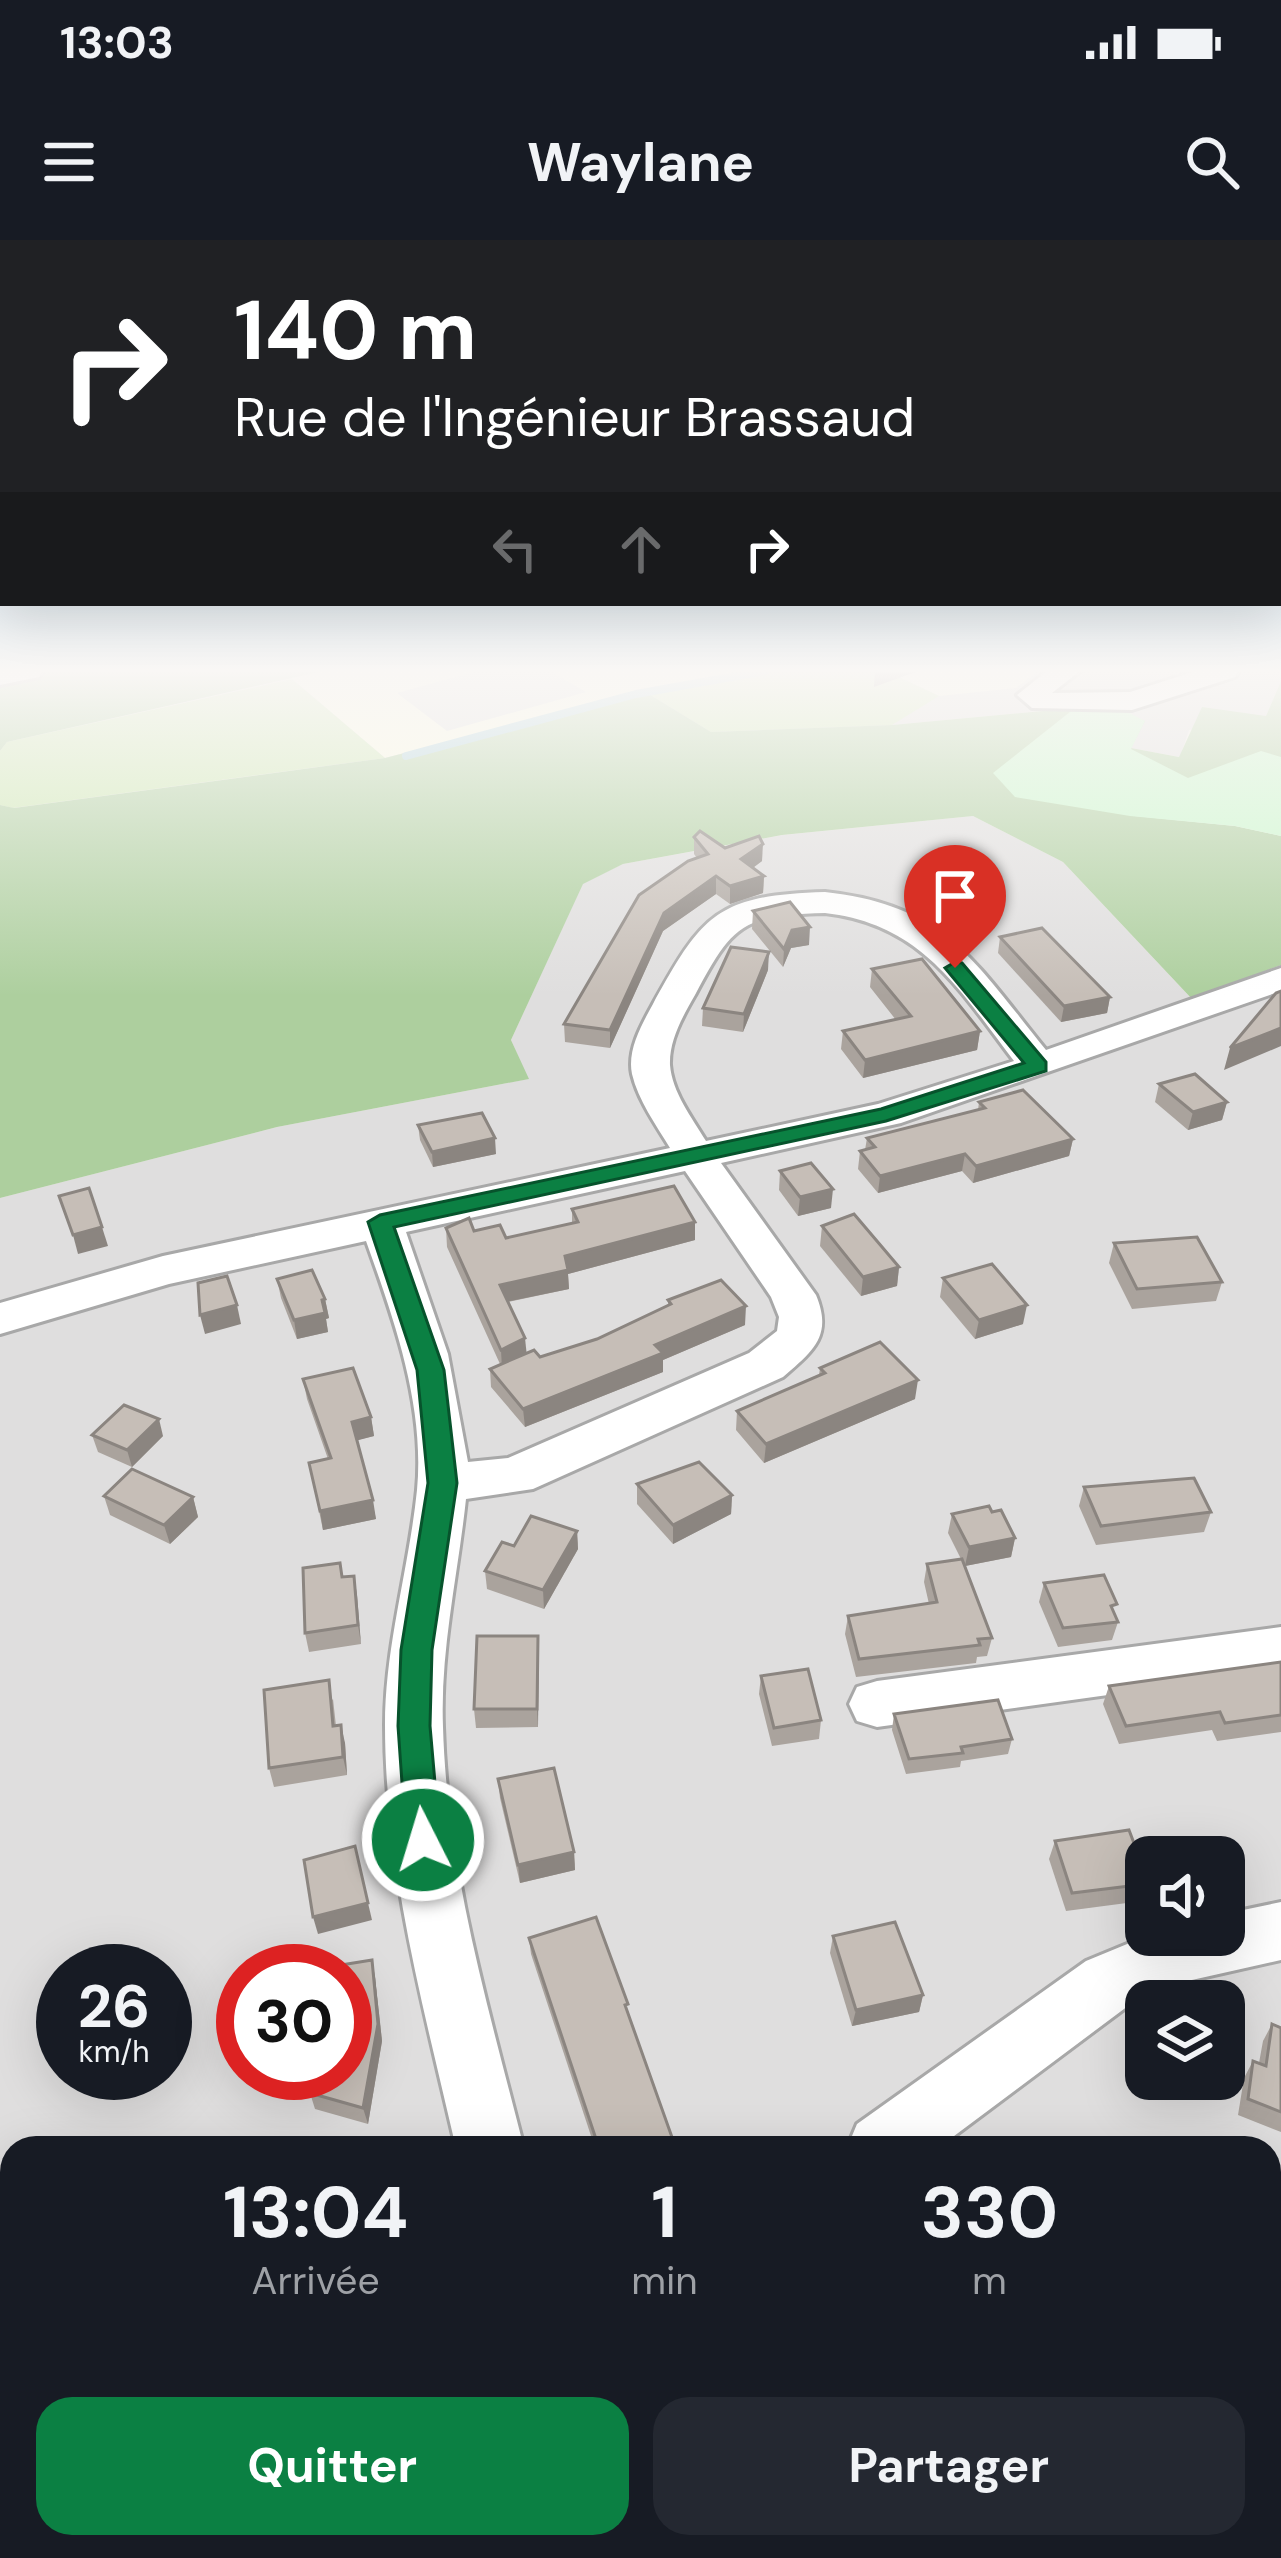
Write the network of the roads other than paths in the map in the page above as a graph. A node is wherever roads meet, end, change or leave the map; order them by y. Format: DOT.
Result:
graph roads {
  1 [pos="1281,979"];
  2 [pos="1038,1066"];
  3 [pos="696,1154"];
  4 [pos="380,1222"];
  5 [pos="0,1319"];
  6 [pos="442,1483"];
  7 [pos="1281,1649"];
  8 [pos="877,1704"];
  9 [pos="1281,1931"];
  10 [pos="487,2136"];
  11 [pos="897,2136"];
  1 -- 2 [label="street"];
  2 -- 3 [label="street"];
  2 -- 3 [label="street"];
  3 -- 4 [label="street"];
  3 -- 6 [label="street"];
  4 -- 5 [label="street"];
  4 -- 6 [label="street"];
  6 -- 10 [label="street"];
  7 -- 8 [label="street"];
  9 -- 11 [label="street"];
}
